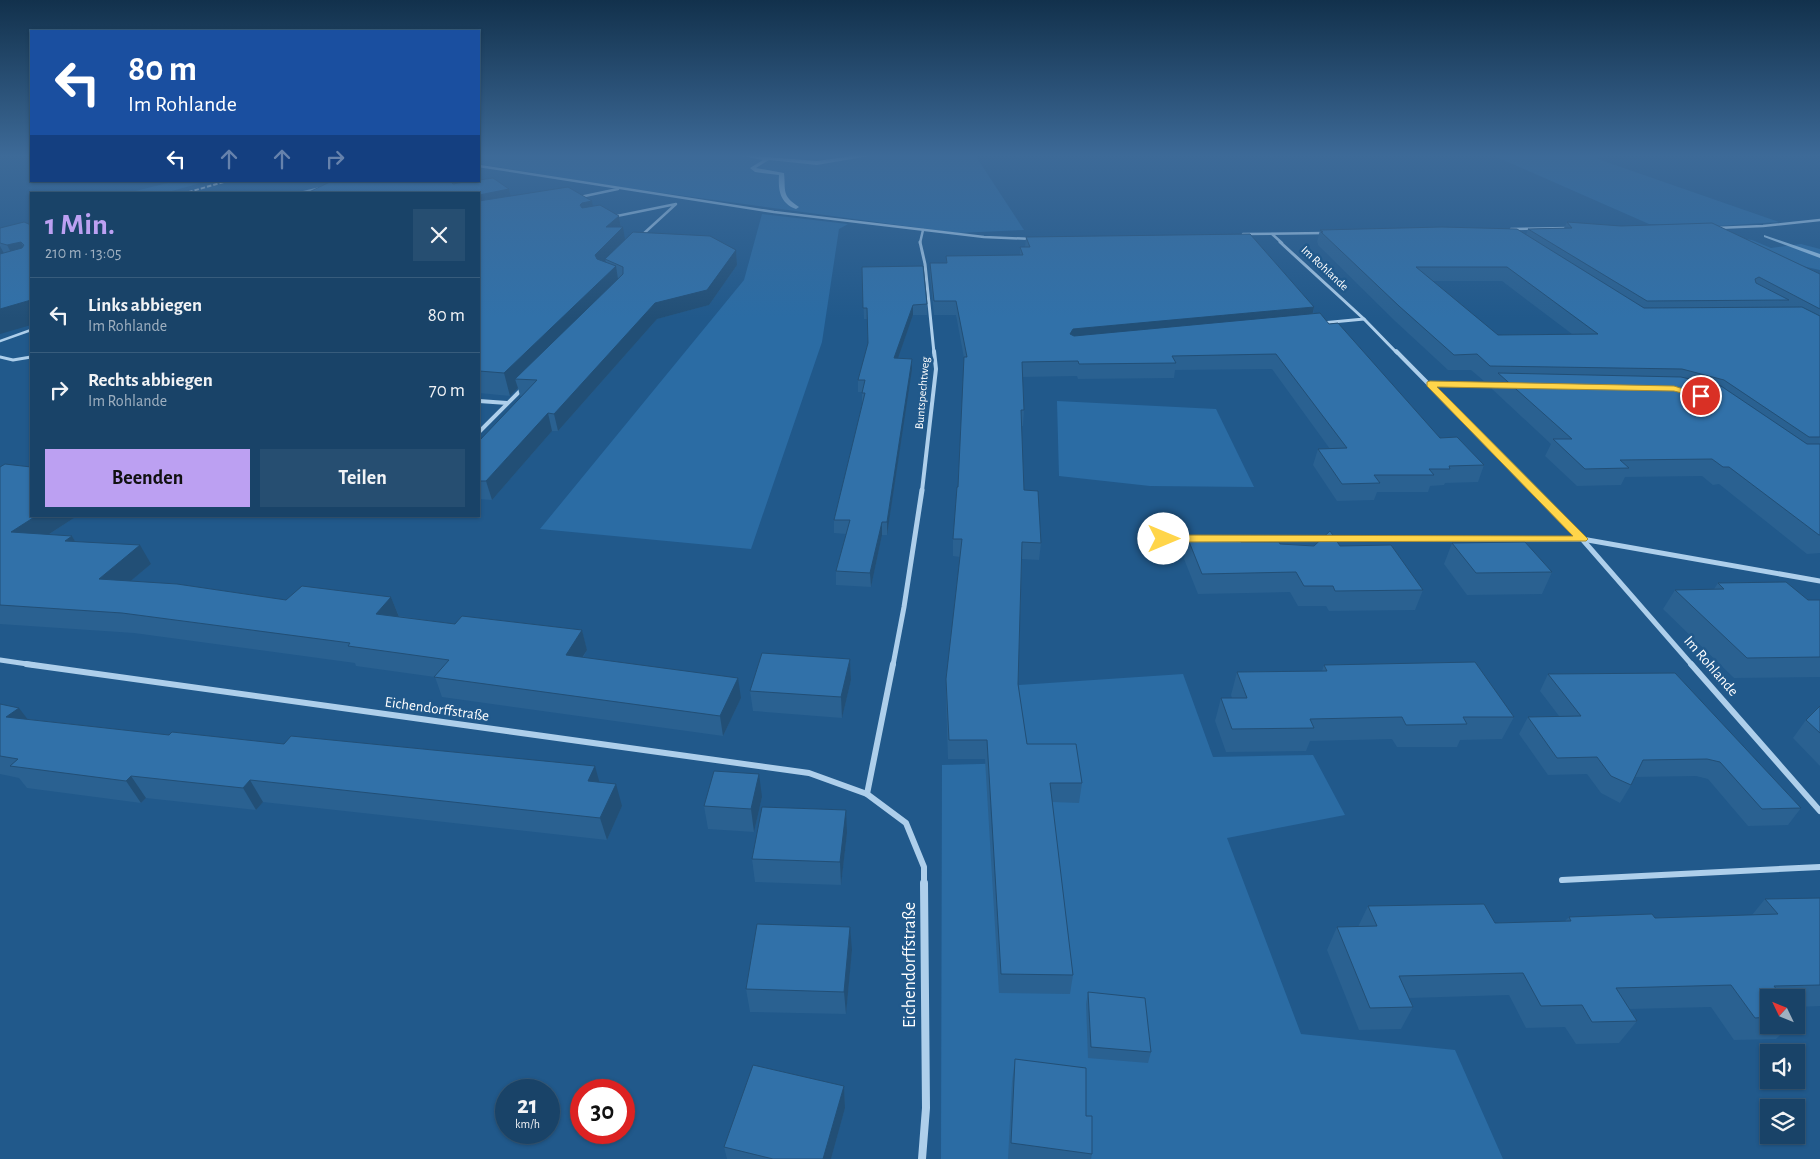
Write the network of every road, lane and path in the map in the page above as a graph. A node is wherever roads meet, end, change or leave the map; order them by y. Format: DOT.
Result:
graph roads {
  1 [pos="652,209"];
  2 [pos="670,209"];
  3 [pos="755,209"];
  4 [pos="610,218"];
  5 [pos="1820,220"];
  6 [pos="1576,228"];
  7 [pos="1707,228"];
  8 [pos="1716,228"];
  9 [pos="1509,229"];
  10 [pos="923,230"];
  11 [pos="1725,232"];
  12 [pos="1331,233"];
  13 [pos="1242,234"];
  14 [pos="1272,234"];
  15 [pos="640,236"];
  16 [pos="1037,239"];
  17 [pos="1364,319"];
  18 [pos="1315,324"];
  19 [pos="30,332"];
  20 [pos="0,341"];
  21 [pos="0,357"];
  22 [pos="30,357"];
  23 [pos="528,382"];
  24 [pos="1430,384"];
  25 [pos="1508,386"];
  26 [pos="480,401"];
  27 [pos="507,403"];
  28 [pos="480,431"];
  29 [pos="1164,539"];
  30 [pos="1582,539"];
  31 [pos="1820,580"];
  32 [pos="0,660"];
  33 [pos="867,794"];
  34 [pos="1820,811"];
  35 [pos="1820,868"];
  36 [pos="1562,880"];
  37 [pos="922,1159"];
  1 -- 4 [label="street"];
  2 -- 15 [label="street"];
  3 -- 10 [label="street"];
  5 -- 8 [label="street"];
  6 -- 9 [label="street"];
  7 -- 8 [label="street"];
  8 -- 11 [label="street"];
  10 -- 16 [label="street"];
  10 -- 33 [label="street, Buntspechtweg"];
  12 -- 14 [label="street"];
  13 -- 14 [label="street"];
  14 -- 17 [label="street, Im Rohlande"];
  17 -- 18 [label="street"];
  17 -- 24 [label="street, Im Rohlande"];
  19 -- 20 [label="lane"];
  21 -- 22 [label="lane"];
  23 -- 27 [label="street"];
  24 -- 25 [label="street"];
  24 -- 30 [label="street, Im Rohlande"];
  26 -- 27 [label="street"];
  27 -- 28 [label="street"];
  29 -- 30 [label="street"];
  30 -- 31 [label="street"];
  30 -- 34 [label="street, Im Rohlande"];
  32 -- 33 [label="street, Eichendorffstraße"];
  33 -- 37 [label="street, Eichendorffstraße"];
  35 -- 36 [label="street"];
}
